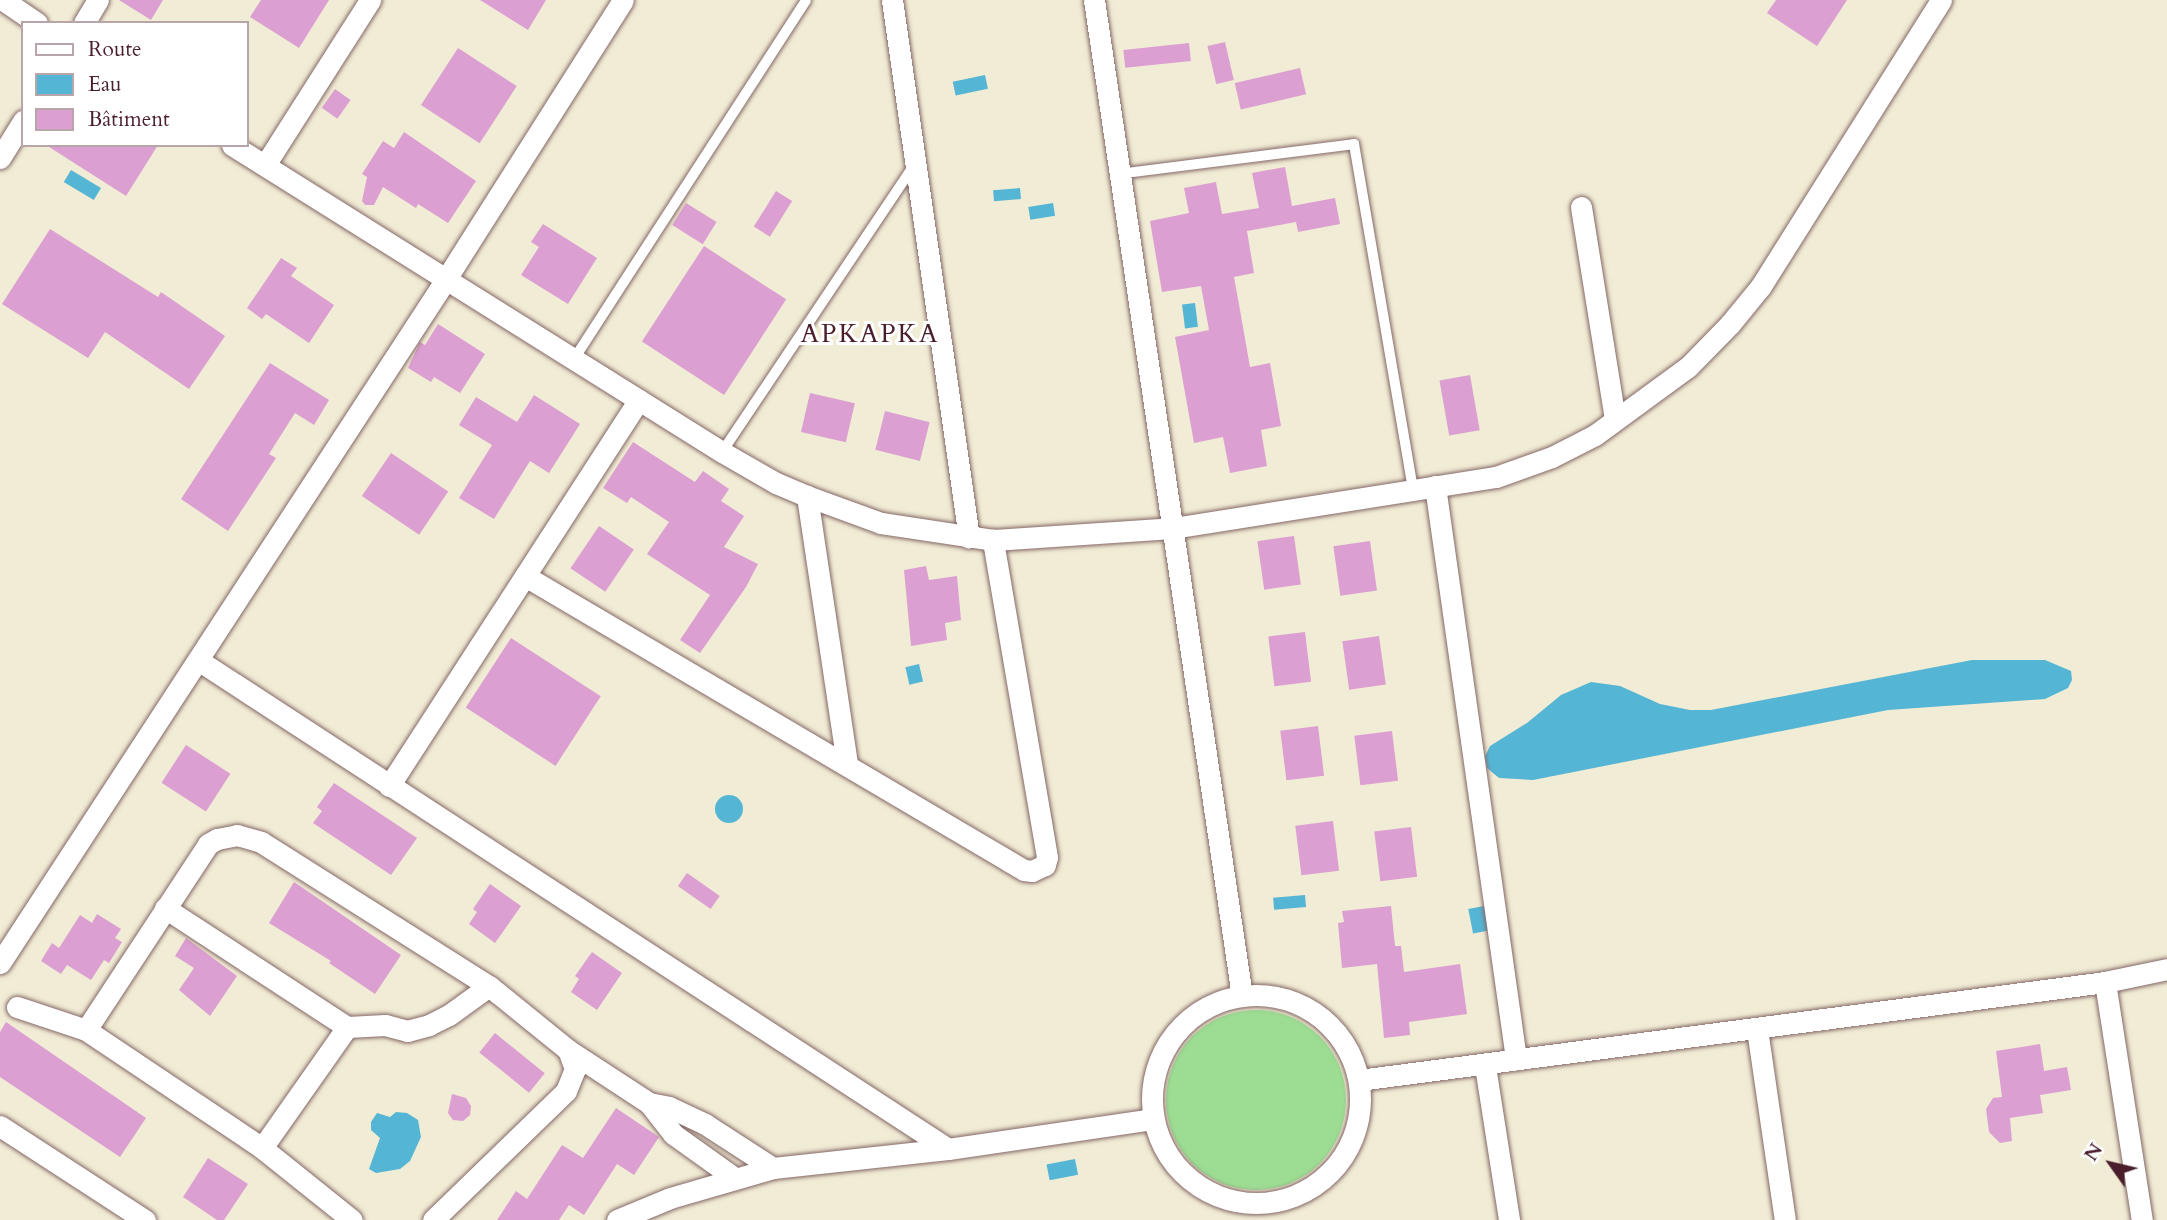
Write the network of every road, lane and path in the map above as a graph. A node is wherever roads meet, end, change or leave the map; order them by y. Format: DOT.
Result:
graph roads {
  1 [pos="3,0"];
  2 [pos="99,0"];
  3 [pos="370,0"];
  4 [pos="623,0"];
  5 [pos="806,0"];
  6 [pos="892,0"];
  7 [pos="1094,0"];
  8 [pos="1941,0"];
  9 [pos="34,21"];
  10 [pos="85,21"];
  11 [pos="21,124"];
  12 [pos="235,147"];
  13 [pos="0,158"];
  14 [pos="265,165"];
  15 [pos="915,165"];
  16 [pos="1118,174"];
  17 [pos="1581,207"];
  18 [pos="446,279"];
  19 [pos="574,359"];
  20 [pos="639,400"];
  21 [pos="1615,419"];
  22 [pos="722,452"];
  23 [pos="1435,486"];
  24 [pos="1413,490"];
  25 [pos="807,496"];
  26 [pos="1173,528"];
  27 [pos="969,538"];
  28 [pos="993,540"];
  29 [pos="525,576"];
  30 [pos="198,660"];
  31 [pos="847,765"];
  32 [pos="389,786"];
  33 [pos="164,908"];
  34 [pos="0,962"];
  35 [pos="2167,969"];
  36 [pos="2105,982"];
  37 [pos="489,986"];
  38 [pos="1242,996"];
  39 [pos="17,1007"];
  40 [pos="347,1027"];
  41 [pos="1757,1029"];
  42 [pos="86,1030"];
  43 [pos="568,1050"];
  44 [pos="1516,1059"];
  45 [pos="1485,1066"];
  46 [pos="1359,1080"];
  47 [pos="649,1103"];
  48 [pos="1154,1119"];
  49 [pos="0,1126"];
  50 [pos="262,1148"];
  51 [pos="948,1149"];
  52 [pos="773,1168"];
  53 [pos="736,1179"];
  54 [pos="1269,1211"];
  55 [pos="145,1220"];
  56 [pos="352,1220"];
  57 [pos="433,1220"];
  58 [pos="617,1220"];
  59 [pos="1509,1220"];
  60 [pos="1785,1220"];
  61 [pos="2142,1220"];
  1 -- 9 [label="street"];
  2 -- 10 [label="street"];
  3 -- 14 [label="street"];
  4 -- 18 [label="street"];
  5 -- 19 [label="lane"];
  6 -- 15 [label="street"];
  7 -- 16 [label="street"];
  8 -- 21 [label="street"];
  11 -- 13 [label="street"];
  12 -- 14 [label="street"];
  14 -- 18 [label="street"];
  15 -- 22 [label="lane"];
  15 -- 27 [label="street"];
  16 -- 24 [label="lane"];
  16 -- 26 [label="street"];
  17 -- 21 [label="street"];
  18 -- 19 [label="street"];
  18 -- 30 [label="street"];
  19 -- 20 [label="street"];
  20 -- 22 [label="street"];
  20 -- 29 [label="street"];
  21 -- 23 [label="street"];
  22 -- 25 [label="street"];
  23 -- 24 [label="street"];
  23 -- 44 [label="street"];
  24 -- 26 [label="street"];
  25 -- 27 [label="street"];
  25 -- 31 [label="street"];
  26 -- 28 [label="street"];
  26 -- 38 [label="street"];
  27 -- 28 [label="street"];
  28 -- 31 [label="street"];
  29 -- 31 [label="street"];
  29 -- 32 [label="street"];
  30 -- 32 [label="street"];
  30 -- 34 [label="street"];
  32 -- 51 [label="street"];
  33 -- 37 [label="street"];
  33 -- 40 [label="street"];
  33 -- 42 [label="street"];
  35 -- 36 [label="street"];
  36 -- 41 [label="street"];
  36 -- 61 [label="street"];
  37 -- 40 [label="street"];
  37 -- 43 [label="street"];
  38 -- 46 [label="street"];
  38 -- 48 [label="street"];
  39 -- 42 [label="street"];
  40 -- 50 [label="street"];
  41 -- 44 [label="street"];
  41 -- 60 [label="street"];
  42 -- 50 [label="street"];
  43 -- 47 [label="street"];
  43 -- 57 [label="street"];
  44 -- 45 [label="street"];
  45 -- 46 [label="street"];
  45 -- 59 [label="street"];
  46 -- 54 [label="street"];
  47 -- 52 [label="street"];
  47 -- 53 [label="street"];
  48 -- 51 [label="street"];
  48 -- 54 [label="street"];
  49 -- 55 [label="street"];
  50 -- 56 [label="street"];
  51 -- 52 [label="street"];
  52 -- 53 [label="street"];
  53 -- 58 [label="street"];
}
